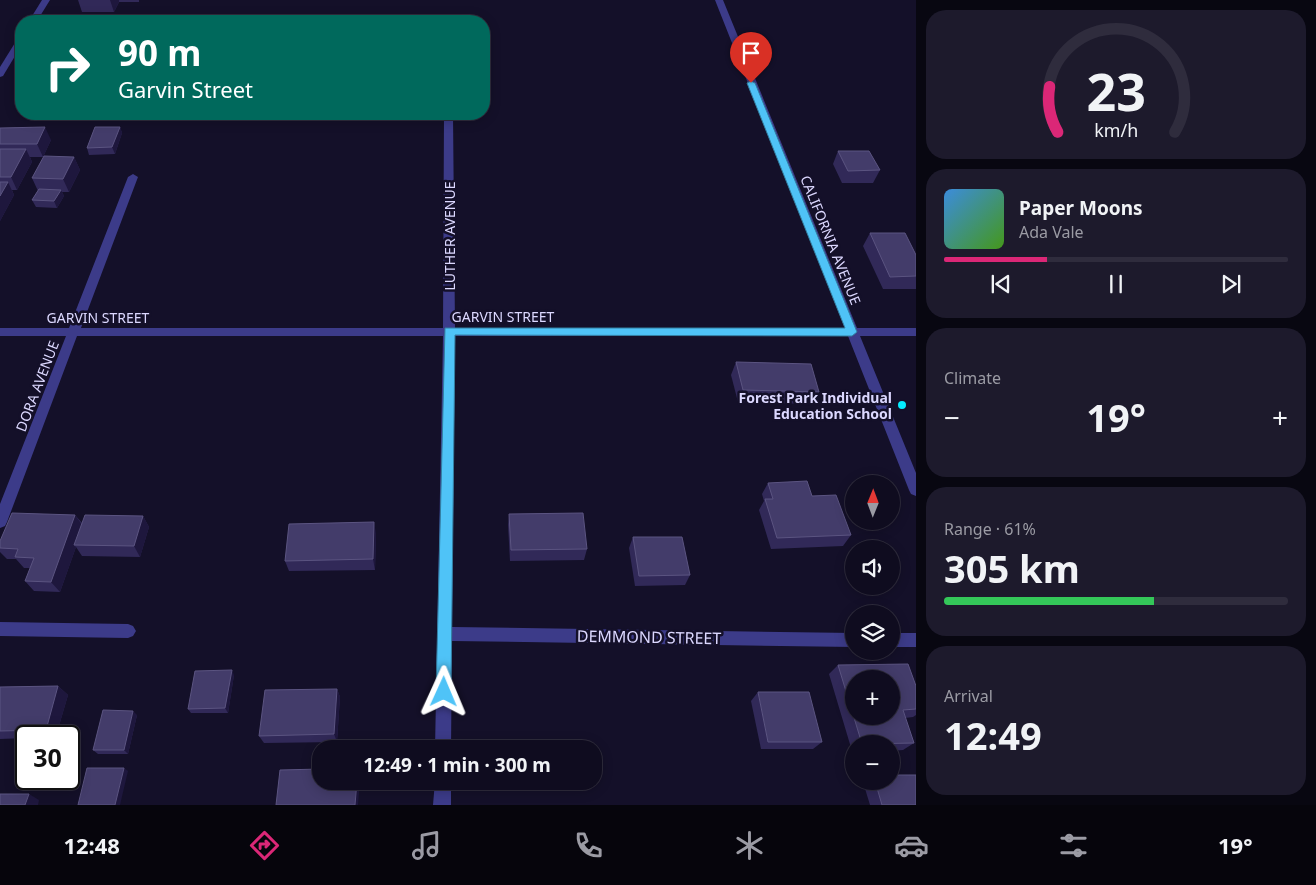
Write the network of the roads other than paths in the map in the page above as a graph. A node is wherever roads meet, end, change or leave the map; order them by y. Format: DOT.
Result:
graph roads {
  1 [pos="46,0"];
  2 [pos="719,0"];
  3 [pos="37,15"];
  4 [pos="15,50"];
  5 [pos="0,74"];
  6 [pos="448,120"];
  7 [pos="133,177"];
  8 [pos="449,331"];
  9 [pos="0,332"];
  10 [pos="74,332"];
  11 [pos="852,332"];
  12 [pos="916,332"];
  13 [pos="916,490"];
  14 [pos="0,522"];
  15 [pos="0,629"];
  16 [pos="128,631"];
  17 [pos="444,634"];
  18 [pos="845,640"];
  19 [pos="900,640"];
  20 [pos="916,640"];
  21 [pos="443,740"];
  22 [pos="443,790"];
  23 [pos="442,805"];
  1 -- 3 [label="street"];
  2 -- 11 [label="street, CALIFORNIA AVENUE"];
  4 -- 5 [label="street"];
  6 -- 8 [label="street, LUTHER AVENUE"];
  7 -- 10 [label="street, DORA AVENUE"];
  8 -- 10 [label="street, GARVIN STREET"];
  8 -- 11 [label="street, GARVIN STREET"];
  8 -- 17 [label="street, LUTHER AVENUE"];
  9 -- 10 [label="street, GARVIN STREET"];
  10 -- 14 [label="street, DORA AVENUE"];
  11 -- 12 [label="street, GARVIN STREET"];
  11 -- 13 [label="street, CALIFORNIA AVENUE"];
  15 -- 16 [label="street"];
  17 -- 18 [label="street, DEMMOND STREET"];
  17 -- 21 [label="street, LUTHER AVENUE"];
  19 -- 20 [label="street"];
  22 -- 23 [label="street"];
}
